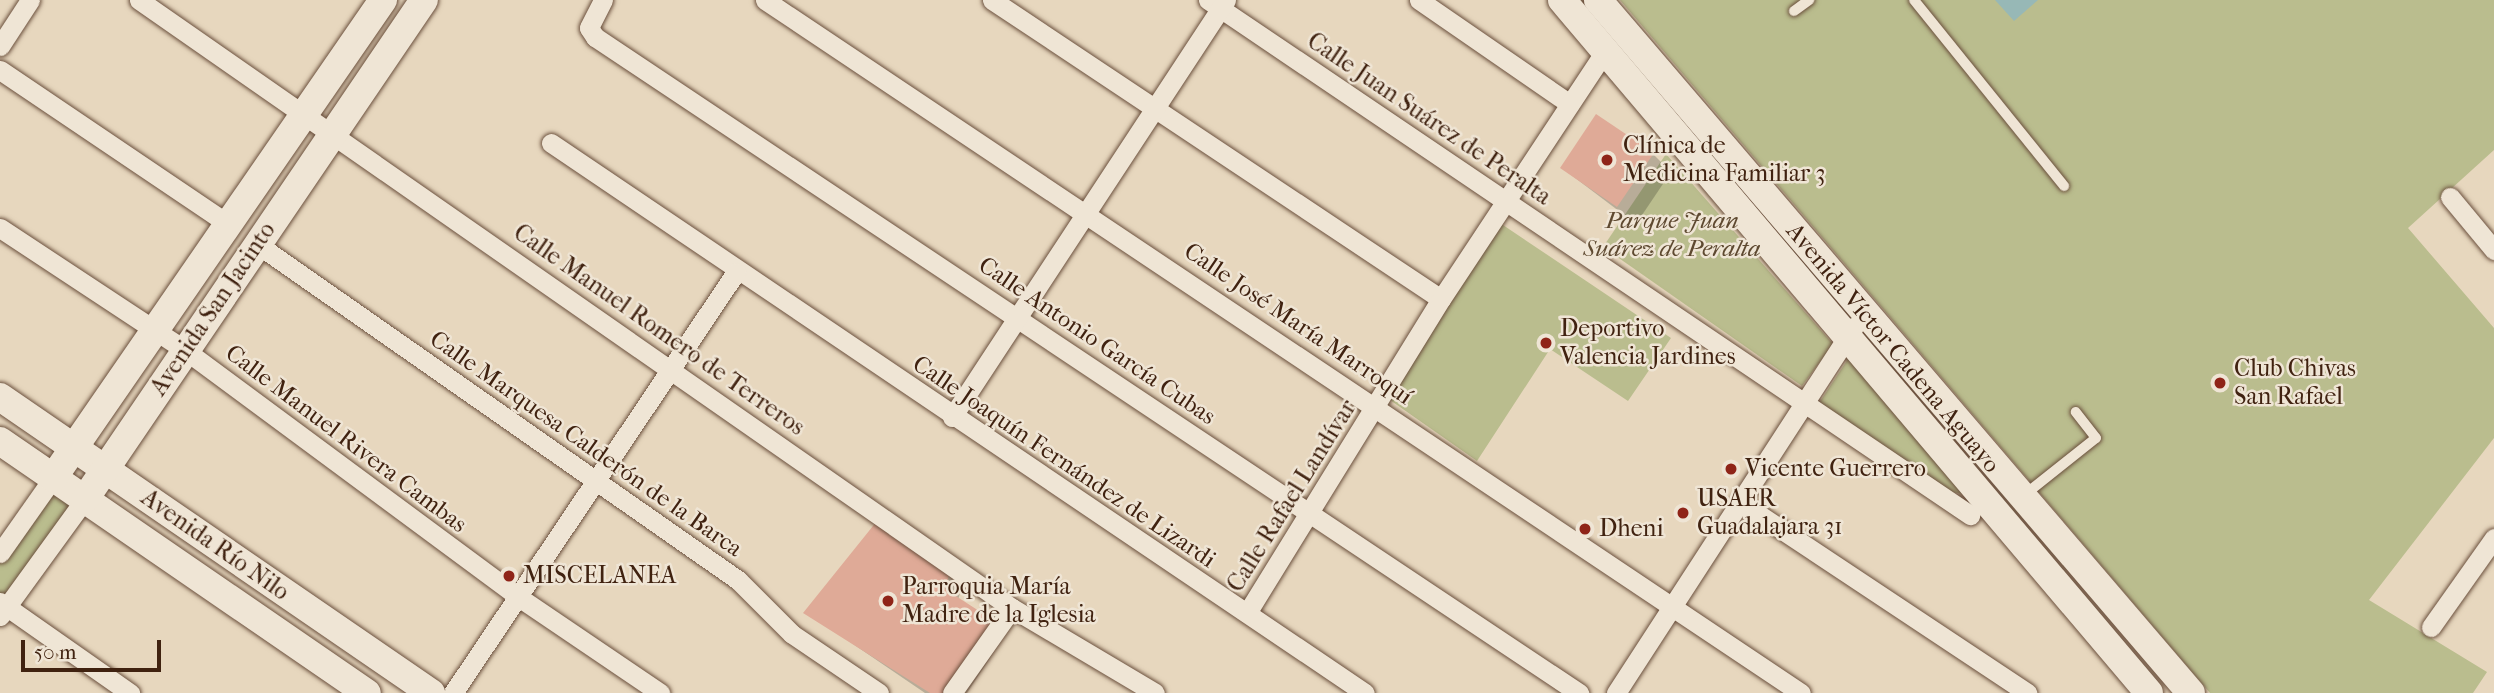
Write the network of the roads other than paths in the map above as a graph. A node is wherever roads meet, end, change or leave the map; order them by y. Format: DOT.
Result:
graph roads {
  1 [pos="30,0"];
  2 [pos="139,0"];
  3 [pos="383,0"];
  4 [pos="424,0"];
  5 [pos="603,0"];
  6 [pos="765,0"];
  7 [pos="992,0"];
  8 [pos="1419,0"];
  9 [pos="1562,0"];
  10 [pos="1598,0"];
  11 [pos="1809,0"];
  12 [pos="1914,0"];
  13 [pos="1218,3"];
  14 [pos="1794,11"];
  15 [pos="0,46"];
  16 [pos="1605,51"];
  17 [pos="0,70"];
  18 [pos="1570,104"];
  19 [pos="1154,108"];
  20 [pos="305,114"];
  21 [pos="333,135"];
  22 [pos="551,143"];
  23 [pos="2064,186"];
  24 [pos="2450,197"];
  25 [pos="1506,201"];
  26 [pos="1087,213"];
  27 [pos="228,224"];
  28 [pos="0,228"];
  29 [pos="2491,240"];
  30 [pos="257,244"];
  31 [pos="736,272"];
  32 [pos="1441,299"];
  33 [pos="1863,313"];
  34 [pos="1017,316"];
  35 [pos="157,330"];
  36 [pos="1848,337"];
  37 [pos="185,350"];
  38 [pos="671,367"];
  39 [pos="0,397"];
  40 [pos="1804,404"];
  41 [pos="1378,406"];
  42 [pos="2076,412"];
  43 [pos="951,417"];
  44 [pos="0,441"];
  45 [pos="74,447"];
  46 [pos="105,469"];
  47 [pos="53,478"];
  48 [pos="594,482"];
  49 [pos="2020,498"];
  50 [pos="85,499"];
  51 [pos="1740,502"];
  52 [pos="1313,514"];
  53 [pos="1970,515"];
  54 [pos="2494,538"];
  55 [pos="0,553"];
  56 [pos="517,596"];
  57 [pos="1012,608"];
  58 [pos="1672,608"];
  59 [pos="2,609"];
  60 [pos="1247,613"];
  61 [pos="2431,627"];
  62 [pos="2156,659"];
  63 [pos="2140,690"];
  64 [pos="130,693"];
  65 [pos="367,693"];
  66 [pos="431,693"];
  67 [pos="453,693"];
  68 [pos="660,693"];
  69 [pos="879,693"];
  70 [pos="952,693"];
  71 [pos="1155,693"];
  72 [pos="1365,693"];
  73 [pos="1580,693"];
  74 [pos="1616,693"];
  75 [pos="1801,693"];
  76 [pos="2027,693"];
  77 [pos="2191,693"];
  1 -- 15 [label="street"];
  2 -- 20 [label="street, Calle Manuel Romero de Terreros"];
  3 -- 20 [label="street, Avenida San Jacinto"];
  4 -- 21 [label="street, Avenida San Jacinto"];
  5 -- 34 [label="street, Calle Antonio García Cubas"];
  6 -- 26 [label="street, Calle José María Marroquí"];
  7 -- 19 [label="street"];
  8 -- 18 [label="street"];
  9 -- 16 [label="street, Avenida Víctor Cadena Aguayo"];
  10 -- 33 [label="street, Avenida Víctor Cadena Aguayo"];
  11 -- 14 [label="lane"];
  12 -- 23 [label="lane"];
  13 -- 19 [label="street"];
  13 -- 25 [label="street, Calle Juan Suárez de Peralta"];
  16 -- 18 [label="street, Calle Rafael Landívar"];
  16 -- 36 [label="street, Avenida Víctor Cadena Aguayo"];
  17 -- 27 [label="street"];
  18 -- 25 [label="street, Calle Rafael Landívar"];
  19 -- 26 [label="street"];
  19 -- 32 [label="street"];
  20 -- 21 [label="street, Calle Manuel Romero de Terreros"];
  20 -- 27 [label="street, Avenida San Jacinto"];
  21 -- 30 [label="street, Avenida San Jacinto"];
  21 -- 38 [label="street, Calle Manuel Romero de Terreros"];
  22 -- 31 [label="street, Calle Joaquín Fernández de Lizardi"];
  24 -- 29 [label="street"];
  25 -- 32 [label="street, Calle Rafael Landívar"];
  25 -- 40 [label="street, Calle Juan Suárez de Peralta"];
  26 -- 34 [label="street"];
  26 -- 41 [label="street, Calle José María Marroquí"];
  27 -- 35 [label="street, Avenida San Jacinto"];
  28 -- 35 [label="street, Calle Manuel Rivera Cambas"];
  30 -- 37 [label="street, Avenida San Jacinto"];
  30 -- 48 [label="street, Calle Marquesa Calderón de la Barca"];
  31 -- 38 [label="street"];
  31 -- 43 [label="street, Calle Joaquín Fernández de Lizardi"];
  32 -- 41 [label="street, Calle Rafael Landívar"];
  33 -- 36 [label="street"];
  33 -- 49 [label="street, Avenida Víctor Cadena Aguayo"];
  34 -- 43 [label="street"];
  34 -- 52 [label="street, Calle Antonio García Cubas"];
  35 -- 37 [label="street, Calle Manuel Rivera Cambas"];
  35 -- 45 [label="street, Avenida San Jacinto"];
  36 -- 40 [label="street"];
  36 -- 63 [label="street, Avenida Víctor Cadena Aguayo"];
  37 -- 46 [label="street, Avenida San Jacinto"];
  37 -- 56 [label="street, Calle Manuel Rivera Cambas"];
  38 -- 48 [label="street"];
  38 -- 57 [label="street, Calle Manuel Romero de Terreros"];
  39 -- 45 [label="street, Avenida Río Nilo"];
  40 -- 51 [label="street"];
  40 -- 53 [label="street, Calle Juan Suárez de Peralta"];
  41 -- 52 [label="street, Calle Rafael Landívar"];
  41 -- 58 [label="street, Calle José María Marroquí"];
  42 -- 49 [label="lane"];
  43 -- 60 [label="street, Calle Joaquín Fernández de Lizardi"];
  44 -- 47 [label="street, Avenida Río Nilo"];
  45 -- 46 [label="street, Avenida Río Nilo"];
  45 -- 47 [label="street, Avenida San Jacinto"];
  46 -- 50 [label="street, Avenida San Jacinto"];
  46 -- 66 [label="street, Avenida Río Nilo"];
  47 -- 50 [label="street, Avenida Río Nilo"];
  47 -- 55 [label="street, Avenida San Jacinto"];
  48 -- 56 [label="street"];
  48 -- 69 [label="street, Calle Marquesa Calderón de la Barca"];
  49 -- 62 [label="street, Avenida Víctor Cadena Aguayo"];
  50 -- 59 [label="street, Avenida San Jacinto"];
  50 -- 65 [label="street, Avenida Río Nilo"];
  51 -- 58 [label="street"];
  51 -- 76 [label="street"];
  52 -- 60 [label="street, Calle Rafael Landívar"];
  52 -- 73 [label="street, Calle Antonio García Cubas"];
  54 -- 61 [label="street"];
  56 -- 67 [label="street"];
  56 -- 68 [label="street, Calle Manuel Rivera Cambas"];
  57 -- 70 [label="street"];
  57 -- 71 [label="street, Calle Manuel Romero de Terreros"];
  58 -- 74 [label="street"];
  58 -- 75 [label="street, Calle José María Marroquí"];
  59 -- 64 [label="street"];
  60 -- 72 [label="street, Calle Joaquín Fernández de Lizardi"];
  62 -- 63 [label="street"];
  62 -- 77 [label="street, Avenida Víctor Cadena Aguayo"];
}
